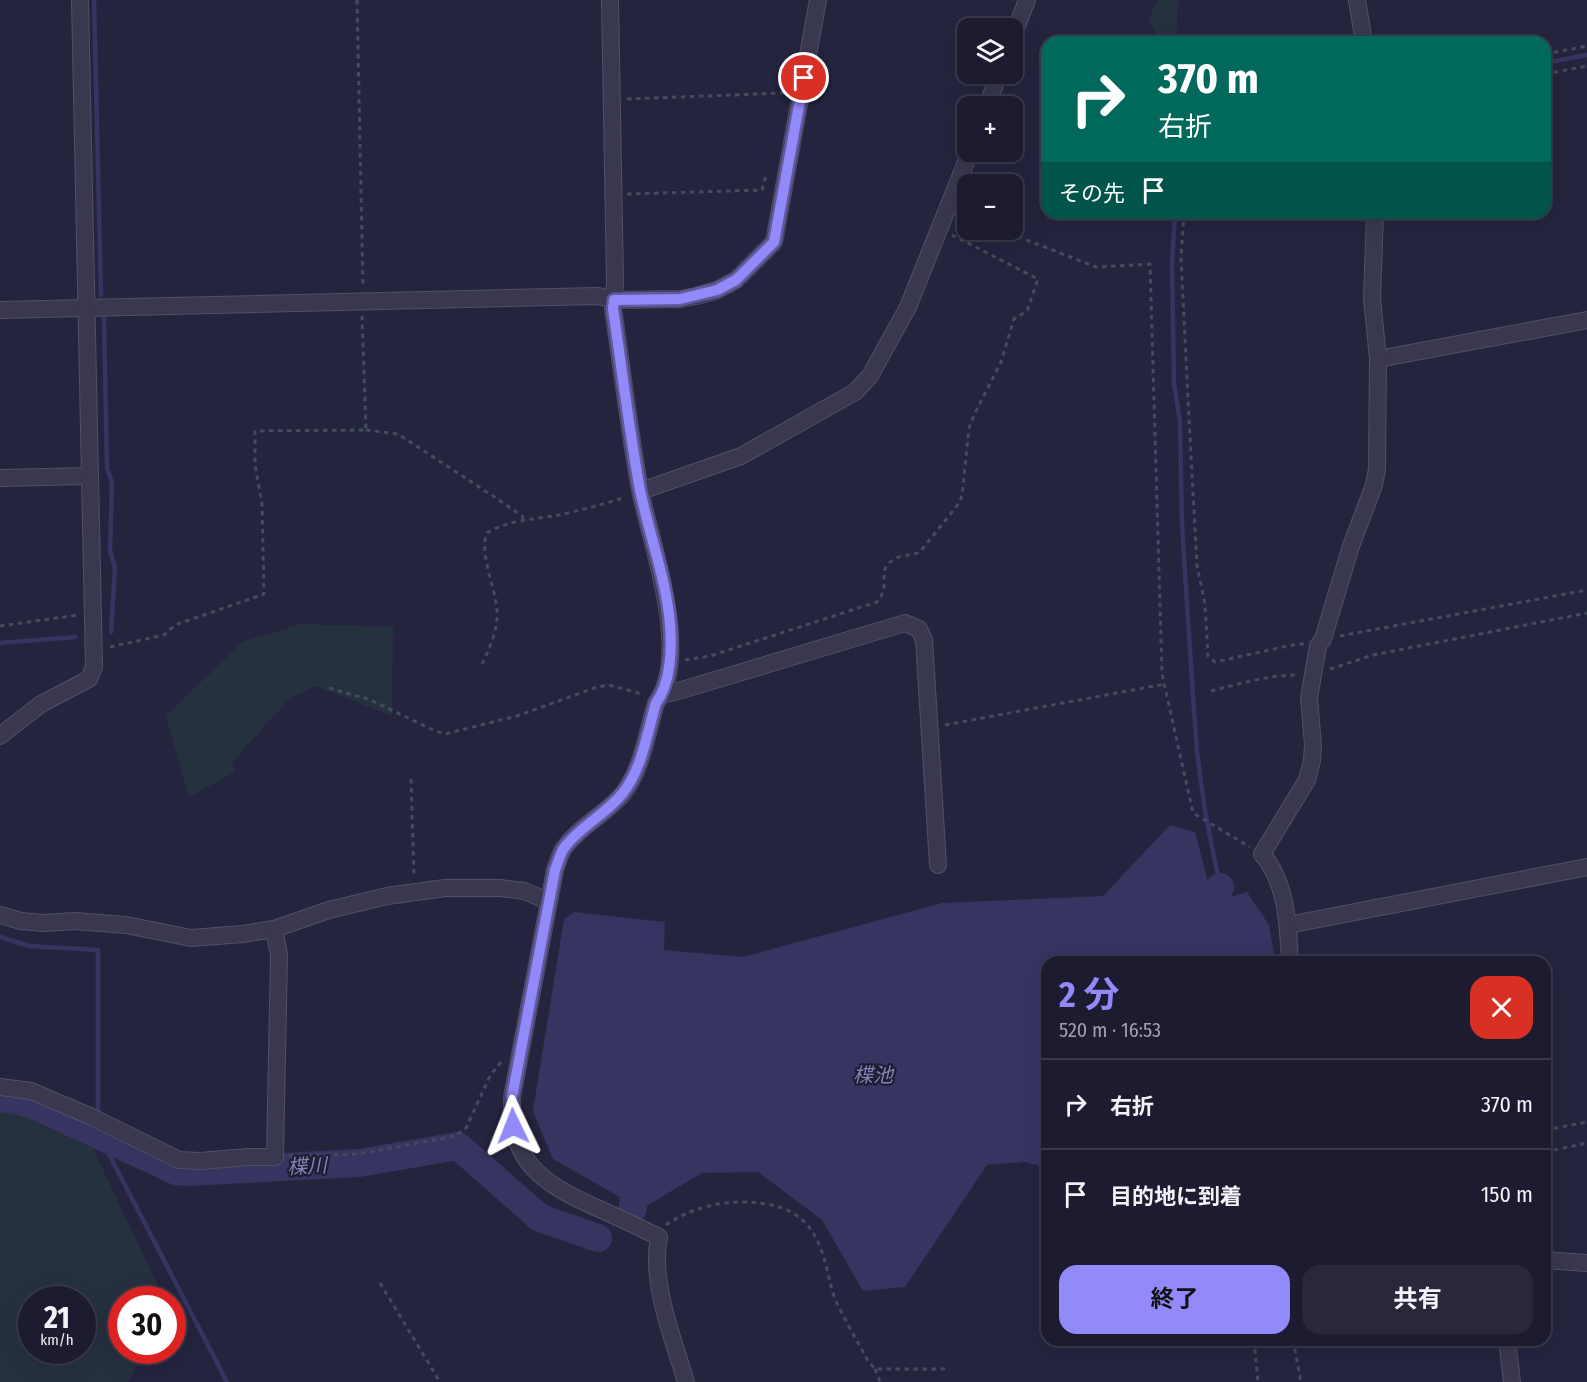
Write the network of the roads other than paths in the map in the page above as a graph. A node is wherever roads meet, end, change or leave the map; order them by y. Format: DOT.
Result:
graph roads {
  1 [pos="80,0"];
  2 [pos="610,0"];
  3 [pos="818,0"];
  4 [pos="1028,0"];
  5 [pos="1357,0"];
  6 [pos="1021,18"];
  7 [pos="1363,36"];
  8 [pos="966,162"];
  9 [pos="1375,219"];
  10 [pos="614,300"];
  11 [pos="85,308"];
  12 [pos="0,310"];
  13 [pos="1587,320"];
  14 [pos="1378,359"];
  15 [pos="89,476"];
  16 [pos="0,478"];
  17 [pos="641,491"];
  18 [pos="661,697"];
  19 [pos="0,736"];
  20 [pos="938,865"];
  21 [pos="1587,867"];
  22 [pos="548,901"];
  23 [pos="0,915"];
  24 [pos="1288,925"];
  25 [pos="274,929"];
  26 [pos="1290,956"];
  27 [pos="0,1087"];
  28 [pos="1551,1260"];
  29 [pos="1587,1263"];
  30 [pos="1508,1346"];
  31 [pos="686,1382"];
  32 [pos="1512,1382"];
  1 -- 11 [label="street"];
  2 -- 10 [label="street"];
  3 -- 10 [label="street"];
  4 -- 6 [label="street"];
  5 -- 7 [label="street"];
  8 -- 17 [label="street"];
  9 -- 14 [label="street"];
  10 -- 11 [label="street"];
  10 -- 17 [label="street"];
  11 -- 12 [label="street"];
  11 -- 15 [label="street"];
  13 -- 14 [label="street"];
  14 -- 24 [label="street"];
  15 -- 16 [label="street"];
  15 -- 19 [label="street"];
  17 -- 18 [label="street"];
  18 -- 20 [label="street"];
  18 -- 22 [label="street"];
  21 -- 24 [label="street"];
  22 -- 25 [label="street"];
  22 -- 31 [label="street"];
  23 -- 25 [label="street"];
  24 -- 26 [label="street"];
  25 -- 27 [label="street"];
  28 -- 29 [label="street"];
  30 -- 32 [label="street"];
}
